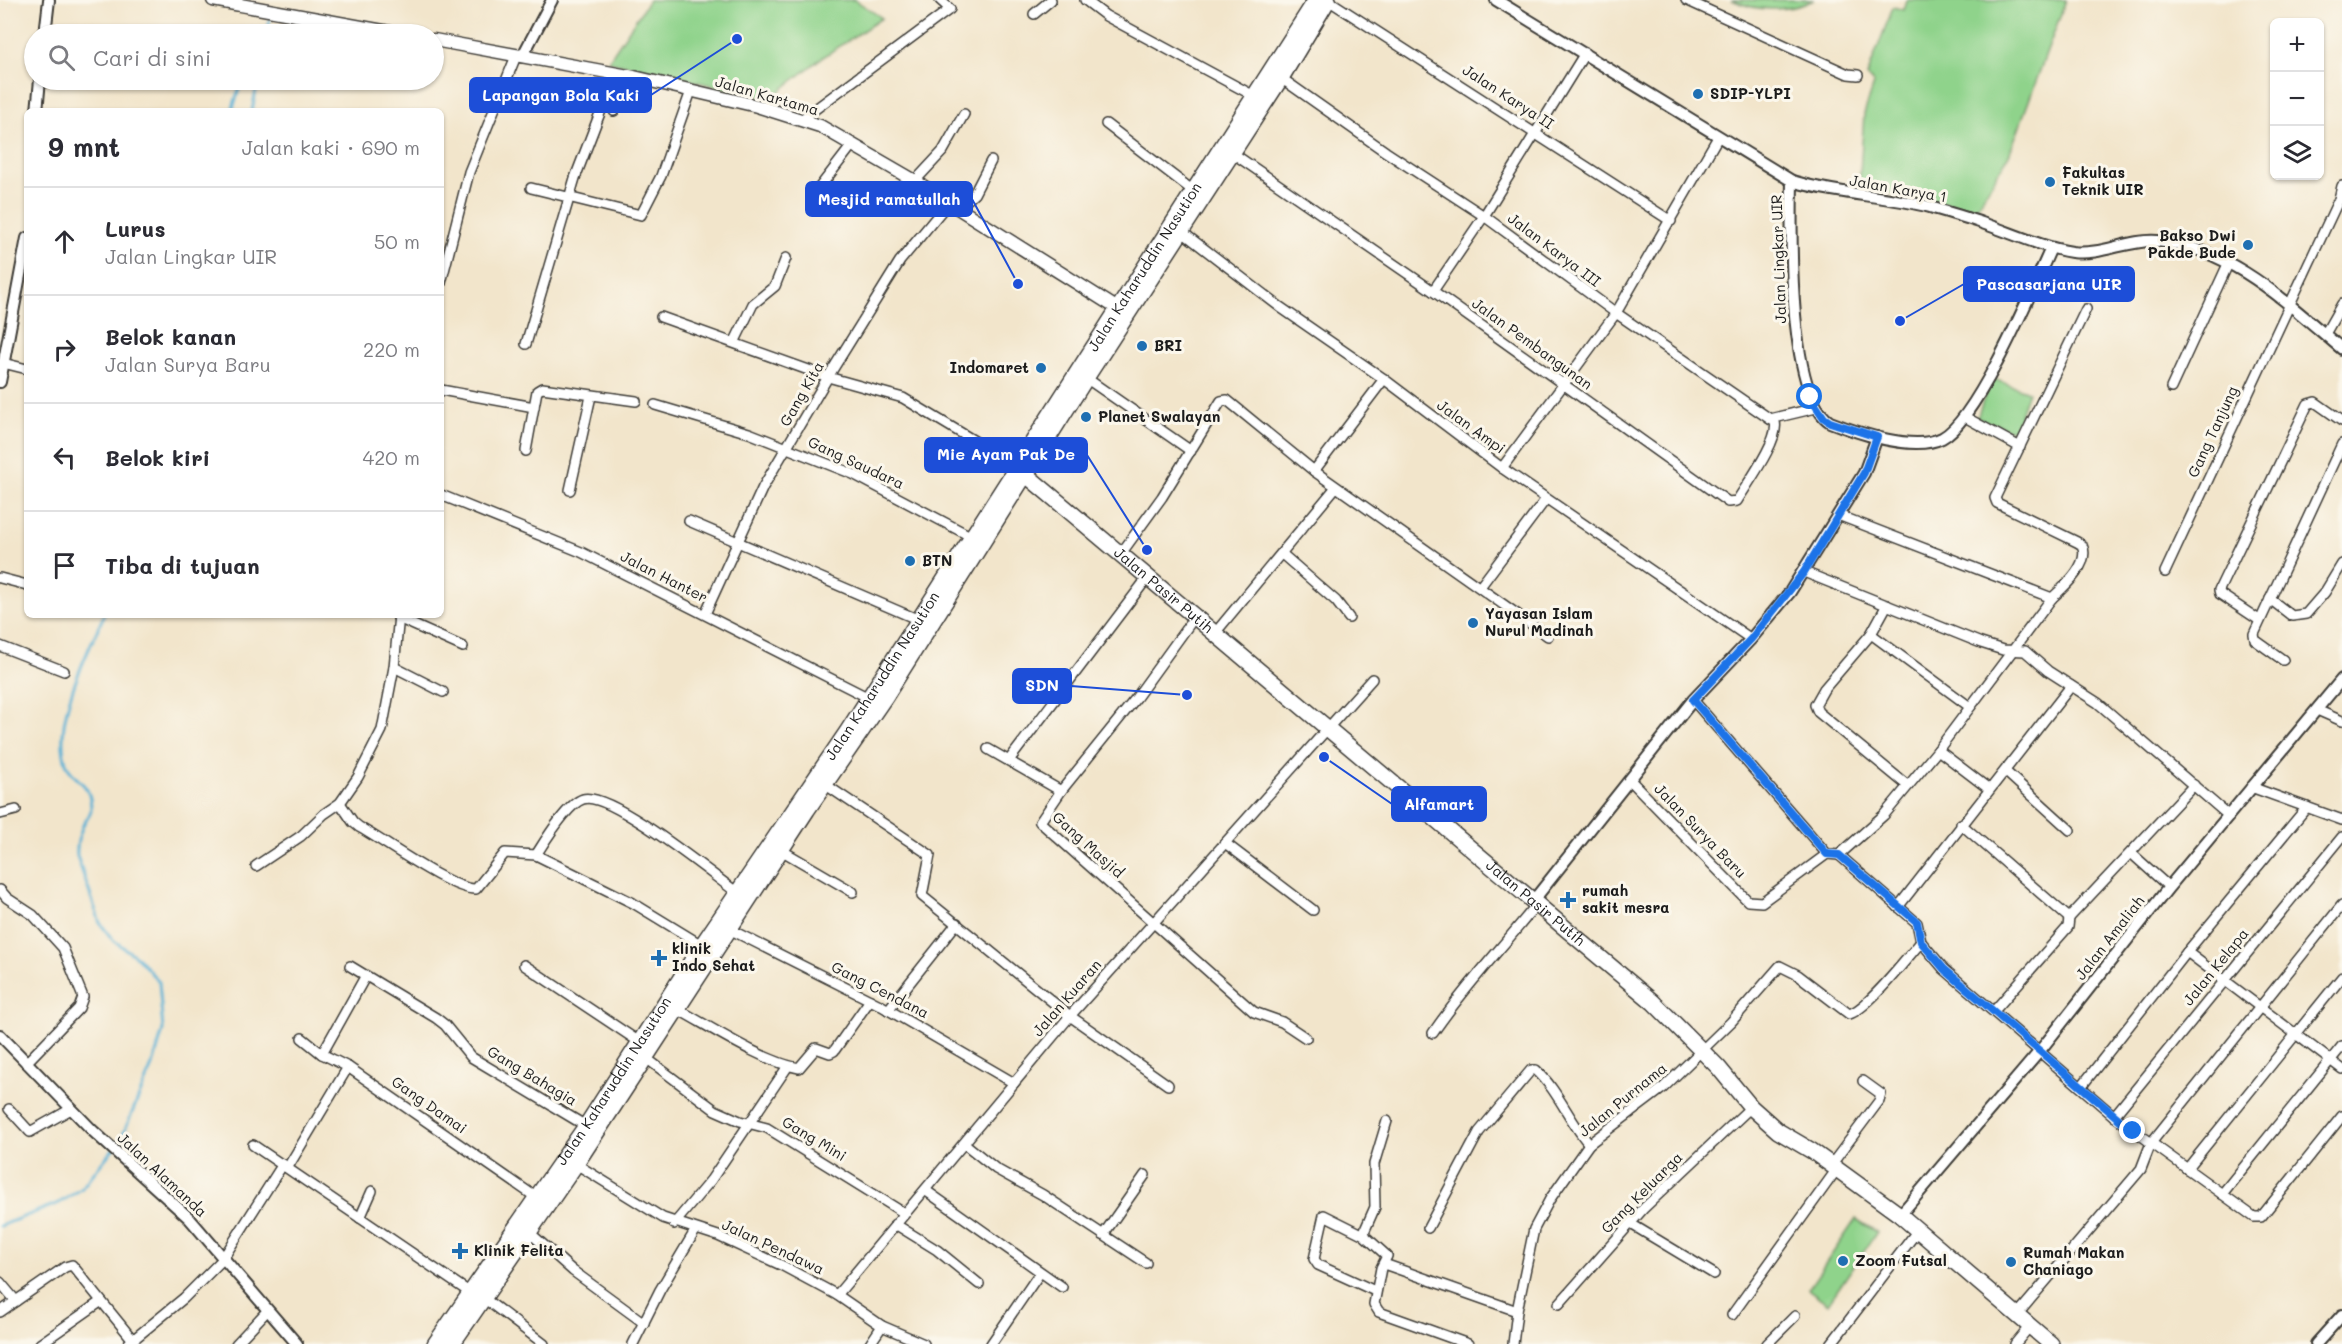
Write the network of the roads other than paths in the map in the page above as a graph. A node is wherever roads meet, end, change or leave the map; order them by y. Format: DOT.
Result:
graph roads {
  1 [pos="49,0"];
  2 [pos="213,0"];
  3 [pos="552,0"];
  4 [pos="940,0"];
  5 [pos="1051,0"];
  6 [pos="1085,0"];
  7 [pos="1316,0"];
  8 [pos="1328,0"];
  9 [pos="1496,0"];
  10 [pos="1686,0"];
  11 [pos="1034,14"];
  12 [pos="1307,23"];
  13 [pos="46,24"];
  14 [pos="346,24"];
  15 [pos="444,42"];
  16 [pos="1586,53"];
  17 [pos="519,57"];
  18 [pos="615,74"];
  19 [pos="1858,75"];
  20 [pos="634,77"];
  21 [pos="1281,78"];
  22 [pos="39,90"];
  23 [pos="692,91"];
  24 [pos="1256,98"];
  25 [pos="37,108"];
  26 [pos="614,111"];
  27 [pos="964,114"];
  28 [pos="802,119"];
  29 [pos="1106,124"];
  30 [pos="1535,131"];
  31 [pos="1718,137"];
  32 [pos="853,144"];
  33 [pos="1231,152"];
  34 [pos="991,161"];
  35 [pos="915,181"];
  36 [pos="1792,181"];
  37 [pos="2342,186"];
  38 [pos="531,188"];
  39 [pos="1192,190"];
  40 [pos="816,192"];
  41 [pos="569,197"];
  42 [pos="953,206"];
  43 [pos="1485,216"];
  44 [pos="1671,221"];
  45 [pos="1181,231"];
  46 [pos="2051,248"];
  47 [pos="24,258"];
  48 [pos="786,258"];
  49 [pos="2229,262"];
  50 [pos="444,271"];
  51 [pos="1433,291"];
  52 [pos="2342,304"];
  53 [pos="2289,306"];
  54 [pos="1118,309"];
  55 [pos="2086,309"];
  56 [pos="1616,314"];
  57 [pos="661,317"];
  58 [pos="2325,334"];
  59 [pos="735,341"];
  60 [pos="526,344"];
  61 [pos="2342,349"];
  62 [pos="3,363"];
  63 [pos="24,368"];
  64 [pos="828,377"];
  65 [pos="1086,378"];
  66 [pos="1384,379"];
  67 [pos="0,382"];
  68 [pos="1562,384"];
  69 [pos="2171,388"];
  70 [pos="444,391"];
  71 [pos="591,396"];
  72 [pos="636,401"];
  73 [pos="655,405"];
  74 [pos="534,407"];
  75 [pos="1816,408"];
  76 [pos="1965,417"];
  77 [pos="1770,419"];
  78 [pos="2342,421"];
  79 [pos="1877,437"];
  80 [pos="2342,444"];
  81 [pos="2020,447"];
  82 [pos="787,448"];
  83 [pos="526,451"];
  84 [pos="1191,451"];
  85 [pos="1502,468"];
  86 [pos="1021,470"];
  87 [pos="1314,471"];
  88 [pos="1336,487"];
  89 [pos="570,490"];
  90 [pos="444,496"];
  91 [pos="1546,499"];
  92 [pos="1838,515"];
  93 [pos="689,521"];
  94 [pos="972,537"];
  95 [pos="740,540"];
  96 [pos="1282,554"];
  97 [pos="1120,555"];
  98 [pos="2342,564"];
  99 [pos="1804,572"];
  100 [pos="2165,572"];
  101 [pos="0,578"];
  102 [pos="1148,578"];
  103 [pos="24,584"];
  104 [pos="1480,587"];
  105 [pos="2052,598"];
  106 [pos="2270,599"];
  107 [pos="1887,605"];
  108 [pos="705,614"];
  109 [pos="1196,615"];
  110 [pos="398,618"];
  111 [pos="402,618"];
  112 [pos="1350,618"];
  113 [pos="920,620"];
  114 [pos="2259,620"];
  115 [pos="1216,632"];
  116 [pos="1871,634"];
  117 [pos="1548,636"];
  118 [pos="1751,639"];
  119 [pos="0,646"];
  120 [pos="463,647"];
  121 [pos="2014,649"];
  122 [pos="2283,660"];
  123 [pos="394,667"];
  124 [pos="64,671"];
  125 [pos="1372,679"];
  126 [pos="2342,679"];
  127 [pos="2071,686"];
  128 [pos="443,692"];
  129 [pos="869,698"];
  130 [pos="1693,700"];
  131 [pos="1970,707"];
  132 [pos="2317,710"];
  133 [pos="2342,721"];
  134 [pos="1329,729"];
  135 [pos="988,749"];
  136 [pos="1938,750"];
  137 [pos="1010,759"];
  138 [pos="2006,772"];
  139 [pos="1630,781"];
  140 [pos="826,784"];
  141 [pos="2194,785"];
  142 [pos="1908,786"];
  143 [pos="2251,787"];
  144 [pos="1989,789"];
  145 [pos="1061,791"];
  146 [pos="340,803"];
  147 [pos="2307,807"];
  148 [pos="16,810"];
  149 [pos="0,814"];
  150 [pos="2229,816"];
  151 [pos="2342,820"];
  152 [pos="1961,824"];
  153 [pos="2070,830"];
  154 [pos="2342,837"];
  155 [pos="1225,843"];
  156 [pos="781,850"];
  157 [pos="2131,853"];
  158 [pos="1827,854"];
  159 [pos="536,855"];
  160 [pos="1839,855"];
  161 [pos="256,866"];
  162 [pos="2169,887"];
  163 [pos="0,890"];
  164 [pos="853,892"];
  165 [pos="739,894"];
  166 [pos="1535,902"];
  167 [pos="2342,905"];
  168 [pos="1898,907"];
  169 [pos="1313,910"];
  170 [pos="2069,918"];
  171 [pos="957,923"];
  172 [pos="1154,924"];
  173 [pos="729,930"];
  174 [pos="1921,942"];
  175 [pos="708,950"];
  176 [pos="2187,952"];
  177 [pos="524,964"];
  178 [pos="350,966"];
  179 [pos="365,977"];
  180 [pos="2342,977"];
  181 [pos="2223,980"];
  182 [pos="870,1000"];
  183 [pos="2260,1006"];
  184 [pos="679,1010"];
  185 [pos="888,1010"];
  186 [pos="1994,1011"];
  187 [pos="1070,1016"];
  188 [pos="1433,1033"];
  189 [pos="2296,1034"];
  190 [pos="0,1035"];
  191 [pos="302,1038"];
  192 [pos="1306,1038"];
  193 [pos="641,1043"];
  194 [pos="2342,1046"];
  195 [pos="1702,1051"];
  196 [pos="2039,1052"];
  197 [pos="322,1054"];
  198 [pos="646,1058"];
  199 [pos="2331,1060"];
  200 [pos="26,1063"];
  201 [pos="788,1066"];
  202 [pos="348,1067"];
  203 [pos="2342,1068"];
  204 [pos="1863,1081"];
  205 [pos="1014,1083"];
  206 [pos="1168,1085"];
  207 [pos="2081,1087"];
  208 [pos="1751,1107"];
  209 [pos="9,1109"];
  210 [pos="71,1109"];
  211 [pos="2114,1116"];
  212 [pos="2342,1116"];
  213 [pos="1387,1121"];
  214 [pos="750,1125"];
  215 [pos="586,1126"];
  216 [pos="2151,1143"];
  217 [pos="965,1144"];
  218 [pos="1589,1144"];
  219 [pos="253,1145"];
  220 [pos="576,1164"];
  221 [pos="286,1166"];
  222 [pos="1834,1167"];
  223 [pos="2187,1169"];
  224 [pos="1145,1175"];
  225 [pos="925,1190"];
  226 [pos="372,1191"];
  227 [pos="2222,1194"];
  228 [pos="537,1198"];
  229 [pos="904,1213"];
  230 [pos="1900,1215"];
  231 [pos="360,1218"];
  232 [pos="674,1224"];
  233 [pos="896,1224"];
  234 [pos="1630,1224"];
  235 [pos="1428,1228"];
  236 [pos="1918,1230"];
  237 [pos="695,1231"];
  238 [pos="529,1232"];
  239 [pos="1364,1234"];
  240 [pos="1103,1235"];
  241 [pos="222,1260"];
  242 [pos="1146,1263"];
  243 [pos="1384,1264"];
  244 [pos="1039,1274"];
  245 [pos="1714,1274"];
  246 [pos="0,1282"];
  247 [pos="979,1284"];
  248 [pos="1062,1287"];
  249 [pos="1375,1291"];
  250 [pos="837,1295"];
  251 [pos="478,1297"];
  252 [pos="16,1301"];
  253 [pos="100,1302"];
  254 [pos="1559,1304"];
  255 [pos="267,1311"];
  256 [pos="1517,1311"];
  257 [pos="0,1312"];
  258 [pos="2017,1314"];
  259 [pos="1732,1315"];
  260 [pos="2342,1315"];
  261 [pos="1795,1316"];
  262 [pos="644,1323"];
  263 [pos="882,1326"];
  264 [pos="2030,1326"];
  265 [pos="130,1342"];
  266 [pos="454,1343"];
  267 [pos="40,1344"];
  268 [pos="236,1344"];
  269 [pos="297,1344"];
  270 [pos="435,1344"];
  271 [pos="544,1344"];
  272 [pos="633,1344"];
  273 [pos="870,1344"];
  274 [pos="924,1344"];
  275 [pos="991,1344"];
  276 [pos="1468,1344"];
  277 [pos="1513,1344"];
  278 [pos="1767,1344"];
  279 [pos="1831,1344"];
  280 [pos="2015,1344"];
  281 [pos="2050,1344"];
  282 [pos="2316,1344"];
  1 -- 13 [label="street"];
  2 -- 14 [label="main road"];
  3 -- 17 [label="street"];
  4 -- 28 [label="street"];
  5 -- 11 [label="street"];
  6 -- 24 [label="street"];
  7 -- 12 [label="highway, Jalan Kaharuddin Nasution"];
  8 -- 12 [label="highway, Jalan Kaharuddin Nasution"];
  8 -- 30 [label="street, Jalan Karya II"];
  9 -- 16 [label="street, Jalan Karya 1"];
  10 -- 19 [label="street"];
  12 -- 21 [label="highway, Jalan Kaharuddin Nasution"];
  12 -- 24 [label="highway, Jalan Kaharuddin Nasution"];
  15 -- 17 [label="main road, Jalan Kartama"];
  16 -- 30 [label="street"];
  16 -- 31 [label="street, Jalan Karya 1"];
  17 -- 18 [label="main road, Jalan Kartama"];
  17 -- 50 [label="street"];
  18 -- 20 [label="main road, Jalan Kartama"];
  18 -- 41 [label="street"];
  20 -- 23 [label="main road, Jalan Kartama"];
  20 -- 26 [label="street"];
  21 -- 33 [label="highway, Jalan Kaharuddin Nasution"];
  21 -- 43 [label="street, Jalan Karya III"];
  22 -- 25 [label="street"];
  23 -- 28 [label="main road, Jalan Kartama"];
  23 -- 41 [label="street"];
  24 -- 39 [label="highway, Jalan Kaharuddin Nasution"];
  27 -- 35 [label="street"];
  28 -- 32 [label="main road, Jalan Kartama"];
  29 -- 39 [label="street"];
  30 -- 43 [label="street"];
  30 -- 44 [label="street, Jalan Karya II"];
  31 -- 36 [label="street, Jalan Karya 1"];
  31 -- 44 [label="street"];
  32 -- 35 [label="main road, Jalan Kartama"];
  32 -- 40 [label="street"];
  33 -- 45 [label="highway, Jalan Kaharuddin Nasution"];
  33 -- 51 [label="street, Jalan Pembangunan"];
  34 -- 42 [label="street, Gang Kita"];
  35 -- 42 [label="main road, Jalan Kartama"];
  36 -- 46 [label="street, Jalan Karya 1"];
  36 -- 75 [label="street, Jalan Lingkar UIR"];
  37 -- 53 [label="street, Gang Tanjung"];
  38 -- 41 [label="street"];
  39 -- 54 [label="highway, Jalan Kaharuddin Nasution"];
  41 -- 60 [label="street"];
  42 -- 54 [label="main road, Jalan Kartama"];
  42 -- 64 [label="street, Gang Kita"];
  43 -- 51 [label="street"];
  43 -- 56 [label="street, Jalan Karya III"];
  44 -- 56 [label="street"];
  45 -- 65 [label="highway, Jalan Kaharuddin Nasution"];
  45 -- 66 [label="street, Jalan Ampi"];
  46 -- 49 [label="street, Jalan Karya 1"];
  46 -- 76 [label="street"];
  47 -- 62 [label="street"];
  48 -- 59 [label="street"];
  49 -- 53 [label="street, Jalan Karya 1"];
  49 -- 69 [label="street"];
  51 -- 68 [label="street, Jalan Pembangunan"];
  52 -- 58 [label="street"];
  53 -- 58 [label="street, Jalan Karya 1"];
  53 -- 100 [label="street, Gang Tanjung"];
  54 -- 86 [label="highway, Jalan Kaharuddin Nasution"];
  55 -- 81 [label="street"];
  56 -- 68 [label="street"];
  56 -- 77 [label="street, Jalan Karya III"];
  57 -- 59 [label="street"];
  58 -- 61 [label="street, Jalan Karya 1"];
  59 -- 64 [label="street"];
  62 -- 63 [label="street"];
  62 -- 67 [label="street"];
  64 -- 82 [label="street, Gang Kita"];
  64 -- 86 [label="street"];
  65 -- 84 [label="street"];
  65 -- 86 [label="highway, Jalan Kaharuddin Nasution"];
  66 -- 85 [label="street, Jalan Ampi"];
  66 -- 87 [label="street"];
  68 -- 77 [label="street, Jalan Pembangunan"];
  68 -- 85 [label="street"];
  70 -- 74 [label="street"];
  71 -- 72 [label="street"];
  71 -- 74 [label="street"];
  71 -- 89 [label="street"];
  73 -- 82 [label="street, Gang Saudara"];
  74 -- 83 [label="street"];
  75 -- 77 [label="street"];
  75 -- 79 [label="street"];
  76 -- 79 [label="street"];
  76 -- 81 [label="street"];
  78 -- 114 [label="street"];
  79 -- 92 [label="street"];
  80 -- 106 [label="street"];
  81 -- 105 [label="street"];
  82 -- 94 [label="street, Gang Saudara"];
  82 -- 95 [label="street, Gang Kita"];
  84 -- 87 [label="street"];
  84 -- 97 [label="street"];
  85 -- 91 [label="street, Jalan Ampi"];
  86 -- 94 [label="highway, Jalan Kaharuddin Nasution"];
  86 -- 97 [label="highway, Jalan Pasir Putih"];
  86 -- 140 [label="highway, Jalan Kaharuddin Nasution"];
  87 -- 88 [label="street"];
  88 -- 96 [label="street"];
  88 -- 104 [label="street"];
  90 -- 108 [label="street, Jalan Hanter"];
  91 -- 104 [label="street"];
  91 -- 118 [label="street, Jalan Ampi"];
  92 -- 99 [label="street"];
  92 -- 105 [label="street"];
  93 -- 95 [label="street"];
  94 -- 113 [label="highway, Jalan Kaharuddin Nasution"];
  95 -- 108 [label="street, Gang Kita"];
  95 -- 113 [label="street"];
  96 -- 112 [label="street"];
  96 -- 115 [label="street"];
  97 -- 102 [label="highway, Jalan Pasir Putih"];
  98 -- 106 [label="street"];
  99 -- 107 [label="street"];
  99 -- 118 [label="street"];
  101 -- 103 [label="street"];
  102 -- 109 [label="highway, Jalan Pasir Putih"];
  102 -- 137 [label="street"];
  104 -- 117 [label="street"];
  105 -- 121 [label="street"];
  106 -- 114 [label="street"];
  107 -- 116 [label="street"];
  107 -- 121 [label="street"];
  108 -- 129 [label="street, Jalan Hanter"];
  109 -- 115 [label="highway, Jalan Pasir Putih"];
  109 -- 145 [label="street"];
  110 -- 123 [label="street"];
  111 -- 120 [label="street"];
  113 -- 129 [label="highway, Jalan Kaharuddin Nasution"];
  114 -- 122 [label="street"];
  115 -- 134 [label="highway, Jalan Pasir Putih"];
  116 -- 131 [label="street"];
  116 -- 142 [label="street"];
  118 -- 130 [label="street"];
  119 -- 124 [label="street"];
  121 -- 127 [label="street"];
  121 -- 131 [label="street"];
  123 -- 128 [label="street"];
  123 -- 146 [label="street"];
  125 -- 134 [label="street, Jalan Kuaran"];
  126 -- 132 [label="street, Jalan Amaliah"];
  127 -- 138 [label="street"];
  127 -- 141 [label="street"];
  129 -- 165 [label="highway, Jalan Kaharuddin Nasution"];
  130 -- 139 [label="street"];
  130 -- 158 [label="street"];
  131 -- 136 [label="street"];
  132 -- 133 [label="street"];
  132 -- 143 [label="street, Jalan Amaliah"];
  134 -- 155 [label="street, Jalan Kuaran"];
  134 -- 166 [label="highway, Jalan Pasir Putih"];
  135 -- 137 [label="street, Gang Masjid"];
  136 -- 142 [label="street"];
  136 -- 144 [label="street"];
  137 -- 145 [label="street, Gang Masjid"];
  138 -- 144 [label="street"];
  138 -- 153 [label="street"];
  139 -- 158 [label="street, Jalan Surya Baru"];
  139 -- 166 [label="street"];
  140 -- 156 [label="highway, Jalan Kaharuddin Nasution"];
  140 -- 171 [label="street"];
  141 -- 150 [label="street"];
  141 -- 157 [label="street"];
  142 -- 160 [label="street"];
  143 -- 147 [label="street"];
  143 -- 150 [label="street, Jalan Amaliah"];
  144 -- 152 [label="street"];
  145 -- 172 [label="street, Gang Masjid"];
  146 -- 159 [label="street"];
  146 -- 161 [label="street"];
  147 -- 151 [label="street"];
  147 -- 176 [label="street"];
  148 -- 149 [label="street"];
  150 -- 162 [label="street, Jalan Amaliah"];
  152 -- 168 [label="street"];
  152 -- 170 [label="street"];
  154 -- 181 [label="street, Jalan Kelapa"];
  155 -- 169 [label="street"];
  155 -- 172 [label="street, Jalan Kuaran"];
  156 -- 164 [label="street"];
  156 -- 173 [label="highway, Jalan Kaharuddin Nasution"];
  157 -- 162 [label="street"];
  157 -- 170 [label="street"];
  158 -- 160 [label="street"];
  159 -- 165 [label="street"];
  159 -- 175 [label="street"];
  160 -- 168 [label="street"];
  162 -- 196 [label="street, Jalan Amaliah"];
  163 -- 200 [label="street"];
  165 -- 175 [label="highway, Jalan Kaharuddin Nasution"];
  166 -- 188 [label="street"];
  166 -- 195 [label="highway, Jalan Pasir Putih"];
  167 -- 183 [label="street"];
  168 -- 174 [label="street"];
  170 -- 186 [label="street"];
  171 -- 185 [label="street"];
  171 -- 187 [label="street"];
  172 -- 187 [label="street, Jalan Kuaran"];
  172 -- 192 [label="street"];
  173 -- 175 [label="highway, Jalan Kaharuddin Nasution"];
  173 -- 182 [label="street, Gang Cendana"];
  174 -- 186 [label="street"];
  174 -- 195 [label="street, Jalan Purnama"];
  175 -- 184 [label="highway, Jalan Kaharuddin Nasution"];
  175 -- 193 [label="highway, Jalan Kaharuddin Nasution"];
  176 -- 181 [label="street"];
  176 -- 207 [label="street"];
  177 -- 193 [label="street"];
  178 -- 179 [label="street, Gang Bahagia"];
  179 -- 197 [label="street"];
  179 -- 215 [label="street, Gang Bahagia"];
  180 -- 189 [label="street"];
  181 -- 183 [label="street"];
  181 -- 211 [label="street, Jalan Kelapa"];
  182 -- 185 [label="street, Gang Cendana"];
  182 -- 201 [label="street"];
  183 -- 189 [label="street"];
  183 -- 216 [label="street"];
  184 -- 198 [label="highway, Jalan Kaharuddin Nasution"];
  184 -- 201 [label="street"];
  185 -- 205 [label="street, Gang Cendana"];
  186 -- 196 [label="street"];
  187 -- 205 [label="street, Jalan Kuaran"];
  187 -- 206 [label="street"];
  189 -- 199 [label="street"];
  189 -- 223 [label="street"];
  190 -- 200 [label="street, Jalan Alamanda"];
  191 -- 197 [label="street, Gang Damai"];
  193 -- 215 [label="highway, Jalan Kaharuddin Nasution"];
  194 -- 199 [label="street"];
  195 -- 208 [label="highway, Jalan Pasir Putih"];
  195 -- 218 [label="street, Jalan Purnama"];
  196 -- 207 [label="street"];
  196 -- 230 [label="street, Jalan Amaliah"];
  197 -- 202 [label="street, Gang Damai"];
  198 -- 214 [label="street, Gang Mini"];
  198 -- 220 [label="highway, Jalan Kaharuddin Nasution"];
  199 -- 203 [label="street"];
  199 -- 227 [label="street"];
  200 -- 210 [label="street, Jalan Alamanda"];
  201 -- 214 [label="street"];
  202 -- 221 [label="street"];
  202 -- 228 [label="street, Gang Damai"];
  204 -- 222 [label="street"];
  205 -- 217 [label="street, Jalan Kuaran"];
  207 -- 211 [label="street"];
  208 -- 222 [label="highway, Jalan Pasir Putih"];
  208 -- 234 [label="street, Gang Keluarga"];
  209 -- 210 [label="street"];
  210 -- 241 [label="street, Jalan Alamanda"];
  211 -- 216 [label="street"];
  212 -- 227 [label="street"];
  213 -- 239 [label="street"];
  214 -- 229 [label="street, Gang Mini"];
  214 -- 232 [label="street"];
  215 -- 228 [label="highway, Jalan Kaharuddin Nasution"];
  216 -- 223 [label="street"];
  216 -- 258 [label="street"];
  217 -- 225 [label="street, Jalan Kuaran"];
  217 -- 240 [label="street"];
  218 -- 235 [label="street"];
  218 -- 256 [label="street, Jalan Purnama"];
  219 -- 221 [label="street"];
  220 -- 232 [label="street, Jalan Pendawa"];
  220 -- 238 [label="highway, Jalan Kaharuddin Nasution"];
  221 -- 231 [label="street"];
  221 -- 241 [label="street"];
  222 -- 230 [label="highway, Jalan Pasir Putih"];
  222 -- 259 [label="street"];
  223 -- 227 [label="street"];
  224 -- 240 [label="street"];
  225 -- 229 [label="street, Jalan Kuaran"];
  225 -- 244 [label="street"];
  226 -- 231 [label="street"];
  228 -- 251 [label="highway, Jalan Kaharuddin Nasution"];
  229 -- 233 [label="street, Jalan Kuaran"];
  230 -- 236 [label="highway, Jalan Pasir Putih"];
  231 -- 251 [label="street"];
  232 -- 237 [label="street, Jalan Pendawa"];
  233 -- 247 [label="street"];
  233 -- 250 [label="street, Jalan Kuaran"];
  234 -- 245 [label="street"];
  234 -- 254 [label="street, Gang Keluarga"];
  236 -- 258 [label="highway, Jalan Pasir Putih"];
  236 -- 279 [label="street"];
  237 -- 250 [label="street, Jalan Pendawa"];
  237 -- 262 [label="street"];
  238 -- 251 [label="highway, Jalan Kaharuddin Nasution"];
  238 -- 262 [label="street"];
  239 -- 243 [label="street"];
  239 -- 249 [label="street"];
  240 -- 242 [label="street"];
  241 -- 255 [label="street, Jalan Alamanda"];
  241 -- 265 [label="street"];
  243 -- 249 [label="street"];
  243 -- 256 [label="street"];
  244 -- 248 [label="street"];
  244 -- 275 [label="street"];
  246 -- 252 [label="street"];
  249 -- 276 [label="street"];
  250 -- 263 [label="street, Jalan Pendawa"];
  251 -- 266 [label="highway, Jalan Kaharuddin Nasution"];
  251 -- 270 [label="highway, Jalan Kaharuddin Nasution"];
  251 -- 271 [label="street"];
  252 -- 253 [label="street"];
  252 -- 257 [label="street"];
  253 -- 265 [label="street"];
  253 -- 267 [label="street"];
  255 -- 268 [label="street"];
  255 -- 269 [label="street, Jalan Alamanda"];
  256 -- 277 [label="street, Jalan Purnama"];
  258 -- 264 [label="highway, Jalan Pasir Putih"];
  260 -- 282 [label="street"];
  261 -- 278 [label="street"];
  262 -- 272 [label="street"];
  263 -- 273 [label="street"];
  263 -- 274 [label="street, Jalan Pendawa"];
  264 -- 280 [label="street"];
  264 -- 281 [label="highway, Jalan Pasir Putih"];
}
